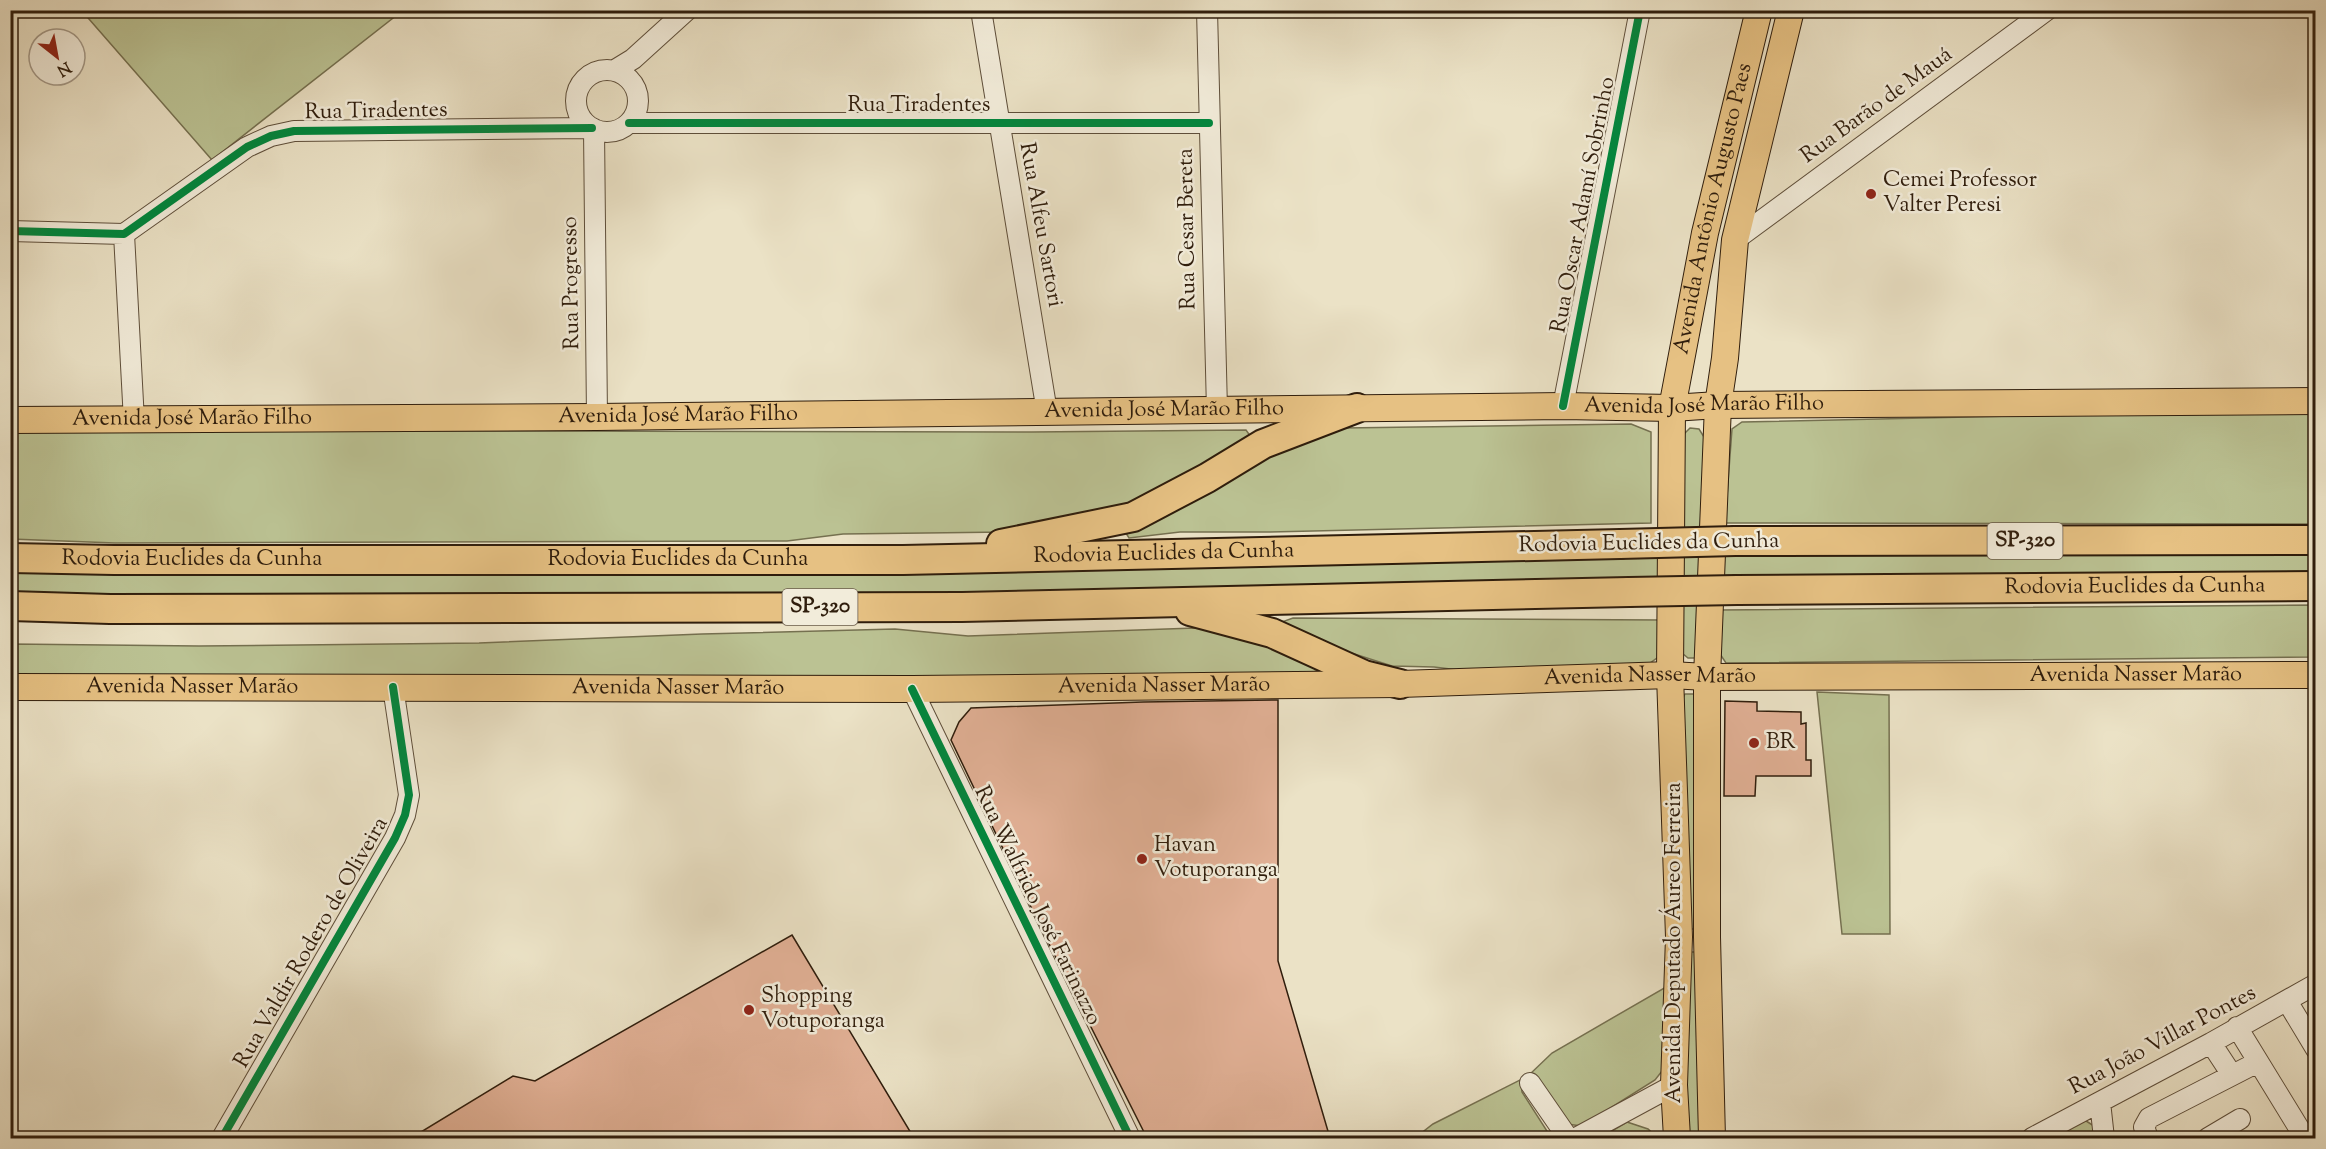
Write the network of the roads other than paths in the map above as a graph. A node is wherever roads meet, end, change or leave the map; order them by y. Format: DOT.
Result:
graph roads {
  1 [pos="687,10"];
  2 [pos="981,10"];
  3 [pos="1207,10"];
  4 [pos="1640,10"];
  5 [pos="1759,10"];
  6 [pos="1791,10"];
  7 [pos="2048,10"];
  8 [pos="633,59"];
  9 [pos="615,70"];
  10 [pos="633,83"];
  11 [pos="629,123"];
  12 [pos="1209,123"];
  13 [pos="999,124"];
  14 [pos="597,135"];
  15 [pos="10,231"];
  16 [pos="1705,233"];
  17 [pos="124,234"];
  18 [pos="1735,240"];
  19 [pos="2316,401"];
  20 [pos="1718,405"];
  21 [pos="1563,406"];
  22 [pos="1357,408"];
  23 [pos="1672,408"];
  24 [pos="1217,410"];
  25 [pos="1047,412"];
  26 [pos="597,417"];
  27 [pos="10,420"];
  28 [pos="134,421"];
  29 [pos="2316,540"];
  30 [pos="10,558"];
  31 [pos="903,560"];
  32 [pos="2316,586"];
  33 [pos="1159,602"];
  34 [pos="10,606"];
  35 [pos="1670,675"];
  36 [pos="2316,675"];
  37 [pos="1707,677"];
  38 [pos="1400,684"];
  39 [pos="10,687"];
  40 [pos="393,687"];
  41 [pos="912,689"];
  42 [pos="1679,937"];
  43 [pos="1707,937"];
  44 [pos="2316,984"];
  45 [pos="2287,1001"];
  46 [pos="2237,1027"];
  47 [pos="2211,1043"];
  48 [pos="2316,1048"];
  49 [pos="2258,1062"];
  50 [pos="2232,1075"];
  51 [pos="1530,1083"];
  52 [pos="1674,1085"];
  53 [pos="2100,1102"];
  54 [pos="2240,1119"];
  55 [pos="222,1138"];
  56 [pos="1130,1138"];
  57 [pos="1568,1138"];
  58 [pos="1576,1138"];
  59 [pos="1677,1138"];
  60 [pos="1712,1138"];
  61 [pos="2032,1138"];
  62 [pos="2104,1138"];
  63 [pos="2148,1138"];
  64 [pos="2208,1138"];
  65 [pos="2305,1138"];
  1 -- 8 [label="street"];
  2 -- 13 [label="street, Rua Alfeu Sartori"];
  3 -- 12 [label="street, Rua Cesar Bereta"];
  4 -- 21 [label="street, Rua Oscar Adamí Sobrinho"];
  5 -- 16 [label="main road, Avenida Antônio Augusto Paes"];
  6 -- 18 [label="main road, Avenida Antônio Augusto Paes"];
  7 -- 18 [label="street, Rua Barão de Mauá"];
  8 -- 9 [label="street"];
  8 -- 10 [label="street"];
  9 -- 10 [label="street"];
  9 -- 14 [label="street"];
  10 -- 11 [label="street"];
  11 -- 13 [label="street, Rua Tiradentes"];
  11 -- 14 [label="street"];
  12 -- 13 [label="street, Rua Tiradentes"];
  12 -- 24 [label="street, Rua Cesar Bereta"];
  13 -- 25 [label="street, Rua Alfeu Sartori"];
  14 -- 17 [label="street, Rua Tiradentes"];
  14 -- 26 [label="street, Rua Progresso"];
  15 -- 17 [label="street"];
  16 -- 18 [label="main road"];
  16 -- 23 [label="main road, Avenida Antônio Augusto Paes"];
  17 -- 28 [label="street"];
  18 -- 20 [label="main road, Avenida Antônio Augusto Paes"];
  19 -- 20 [label="main road, Avenida José Marão Filho"];
  20 -- 23 [label="main road, Avenida José Marão Filho"];
  20 -- 37 [label="main road, Avenida Antônio Augusto Paes"];
  21 -- 22 [label="main road, Avenida José Marão Filho"];
  21 -- 23 [label="main road, Avenida José Marão Filho"];
  22 -- 24 [label="main road, Avenida José Marão Filho"];
  22 -- 31 [label="highway"];
  23 -- 35 [label="main road, Avenida Antônio Augusto Paes"];
  24 -- 25 [label="main road, Avenida José Marão Filho"];
  25 -- 26 [label="main road, Avenida José Marão Filho"];
  26 -- 28 [label="main road, Avenida José Marão Filho"];
  27 -- 28 [label="main road, Avenida José Marão Filho"];
  29 -- 31 [label="highway, Rodovia Euclides da Cunha / SP-320, bridge"];
  30 -- 31 [label="highway, Rodovia Euclides da Cunha / SP-320"];
  32 -- 33 [label="highway, Rodovia Euclides da Cunha / SP-320, bridge"];
  33 -- 34 [label="highway, Rodovia Euclides da Cunha / SP-320"];
  33 -- 38 [label="highway"];
  35 -- 37 [label="main road, Avenida Nasser Marão"];
  35 -- 38 [label="main road, Avenida Nasser Marão"];
  35 -- 42 [label="main road, Avenida Deputado Áureo Ferreira"];
  36 -- 37 [label="main road, Avenida Nasser Marão"];
  37 -- 43 [label="main road, Avenida Deputado Áureo Ferreira"];
  38 -- 41 [label="main road, Avenida Nasser Marão"];
  39 -- 40 [label="main road, Avenida Nasser Marão"];
  40 -- 41 [label="main road, Avenida Nasser Marão"];
  40 -- 55 [label="street, Rua Valdir Rodero de Oliveira"];
  41 -- 56 [label="street, Rua Walfrido José Farinazzo"];
  42 -- 43 [label="main road"];
  42 -- 52 [label="main road, Avenida Deputado Áureo Ferreira"];
  43 -- 60 [label="main road, Avenida Deputado Áureo Ferreira"];
  44 -- 45 [label="street, Rua João Villar Pontes"];
  45 -- 46 [label="street, Rua João Villar Pontes"];
  45 -- 48 [label="street"];
  46 -- 47 [label="street, Rua João Villar Pontes"];
  46 -- 49 [label="street"];
  47 -- 50 [label="street"];
  47 -- 53 [label="street, Rua João Villar Pontes"];
  49 -- 50 [label="street"];
  49 -- 65 [label="street"];
  50 -- 63 [label="street"];
  51 -- 57 [label="street"];
  52 -- 58 [label="street"];
  52 -- 59 [label="main road, Avenida Deputado Áureo Ferreira"];
  53 -- 61 [label="street, Rua João Villar Pontes"];
  53 -- 62 [label="street"];
  54 -- 64 [label="street"];
}
